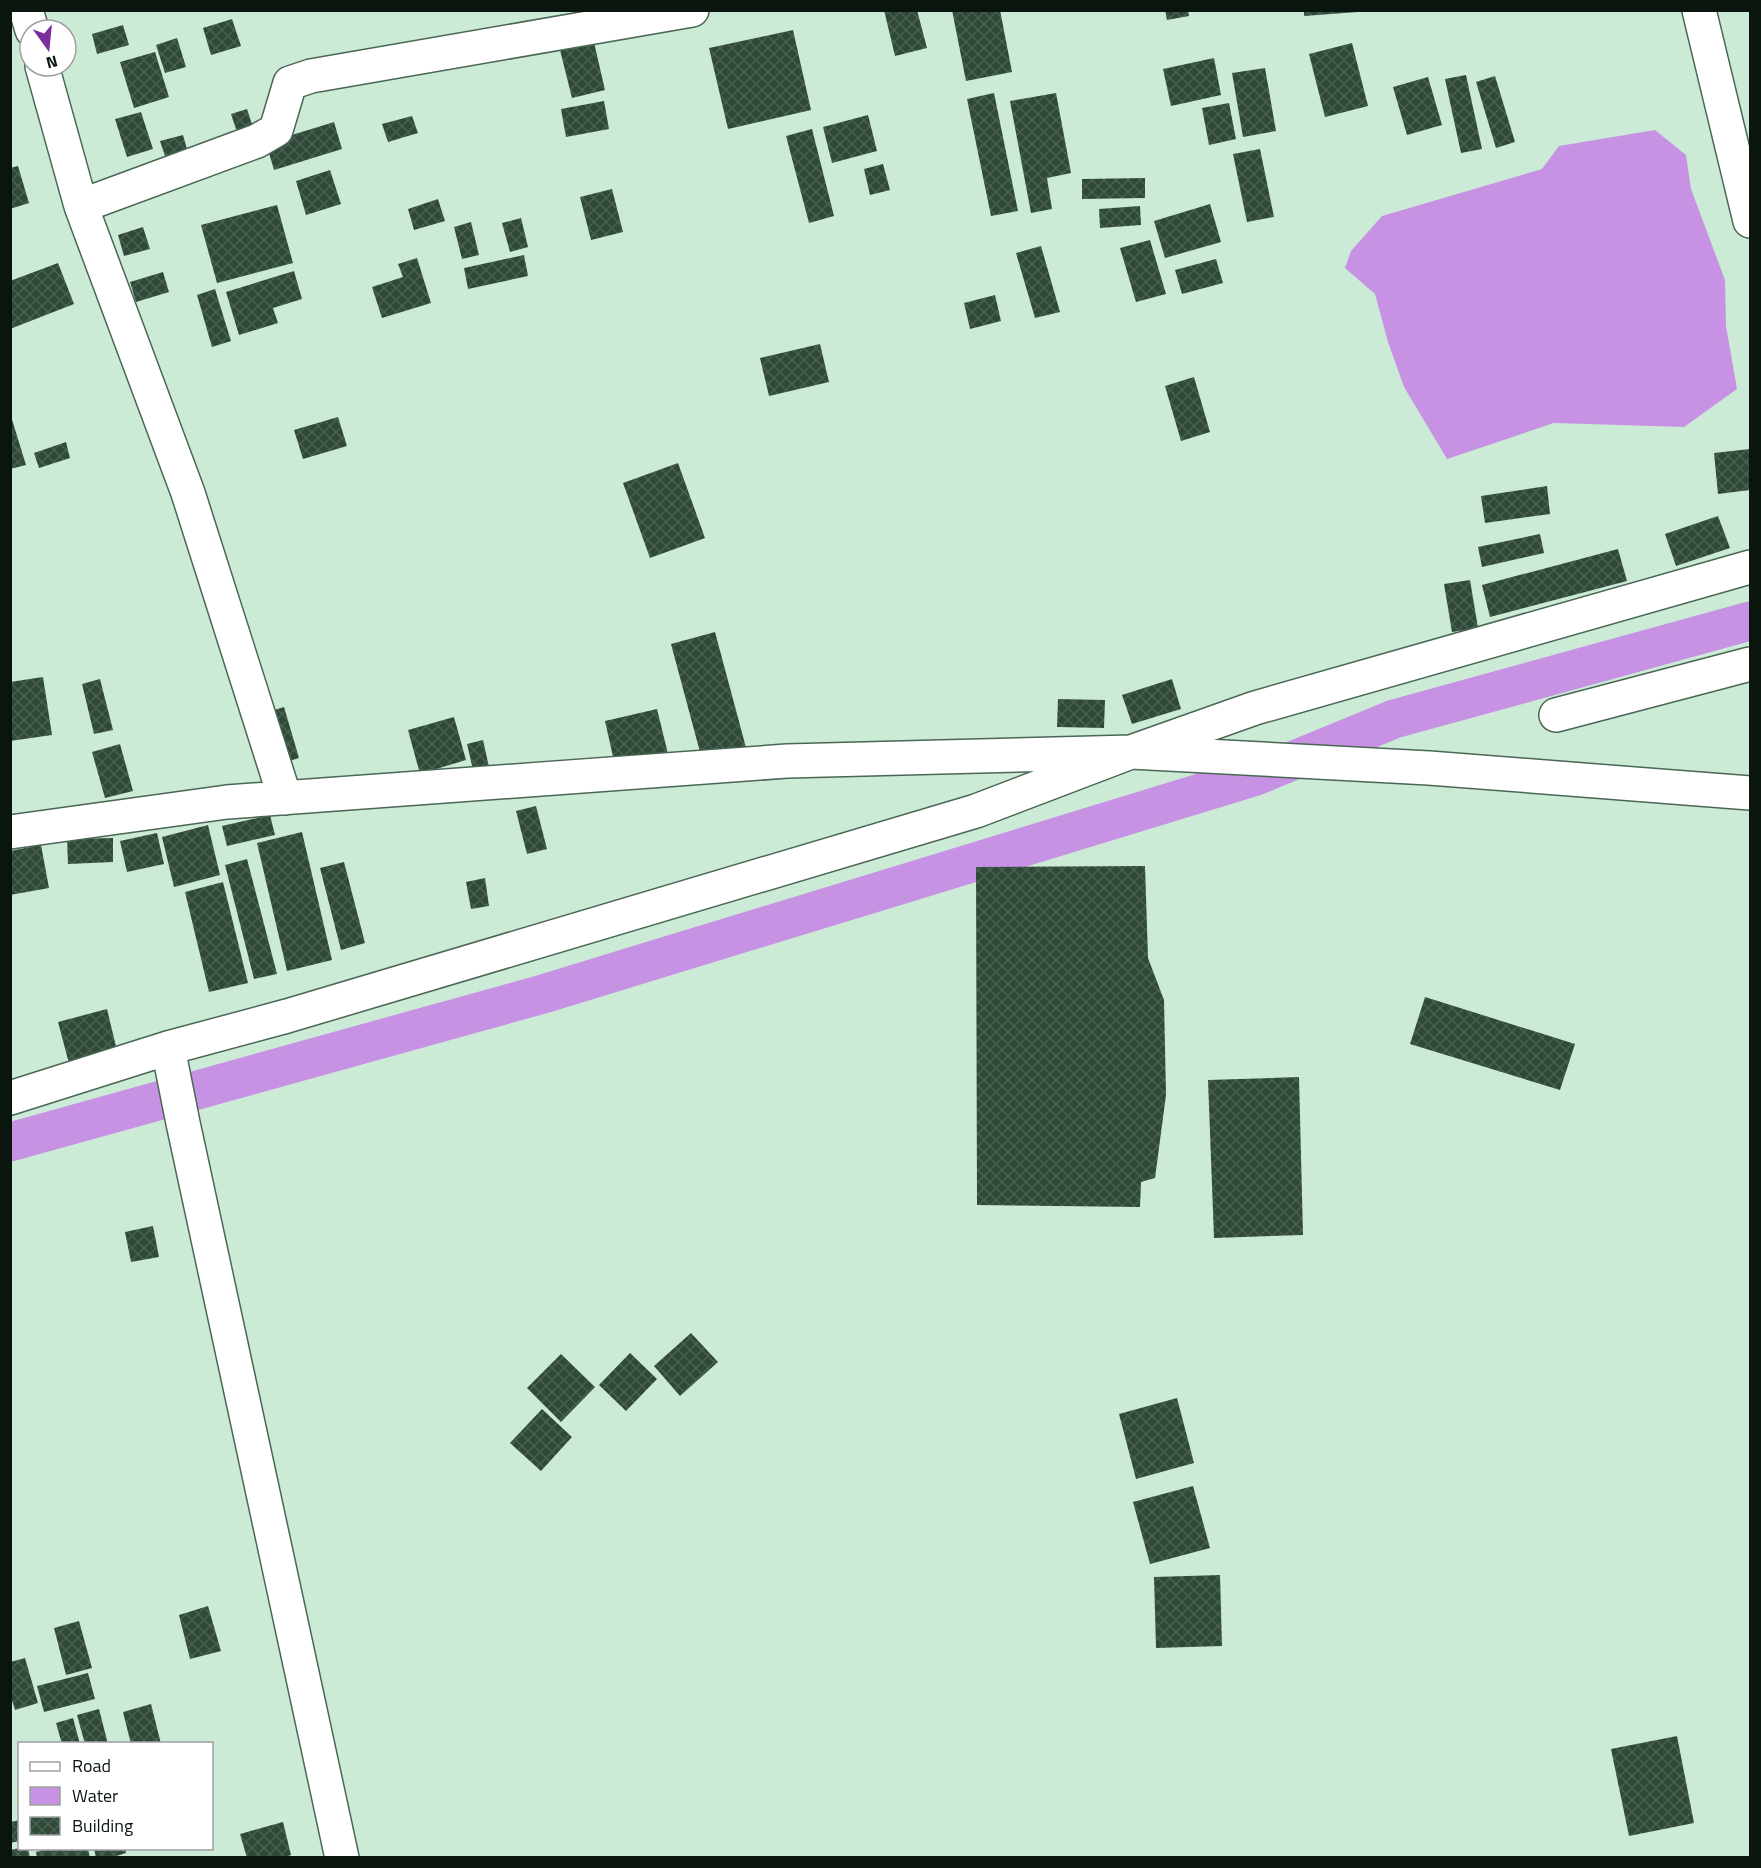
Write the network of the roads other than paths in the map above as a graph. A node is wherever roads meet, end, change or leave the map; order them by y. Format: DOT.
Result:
graph roads {
  1 [pos="692,10"];
  2 [pos="1699,10"];
  3 [pos="45,78"];
  4 [pos="81,206"];
  5 [pos="1750,221"];
  6 [pos="1750,567"];
  7 [pos="1750,664"];
  8 [pos="1556,716"];
  9 [pos="1131,752"];
  10 [pos="1750,793"];
  11 [pos="285,798"];
  12 [pos="10,832"];
  13 [pos="170,1060"];
  14 [pos="10,1098"];
  15 [pos="342,1857"];
  1 -- 4 [label="street"];
  2 -- 5 [label="street"];
  3 -- 4 [label="street"];
  4 -- 11 [label="street"];
  6 -- 9 [label="street"];
  7 -- 8 [label="street"];
  9 -- 10 [label="street"];
  9 -- 11 [label="street"];
  9 -- 13 [label="street"];
  11 -- 12 [label="street"];
  13 -- 14 [label="street"];
  13 -- 15 [label="street"];
}
